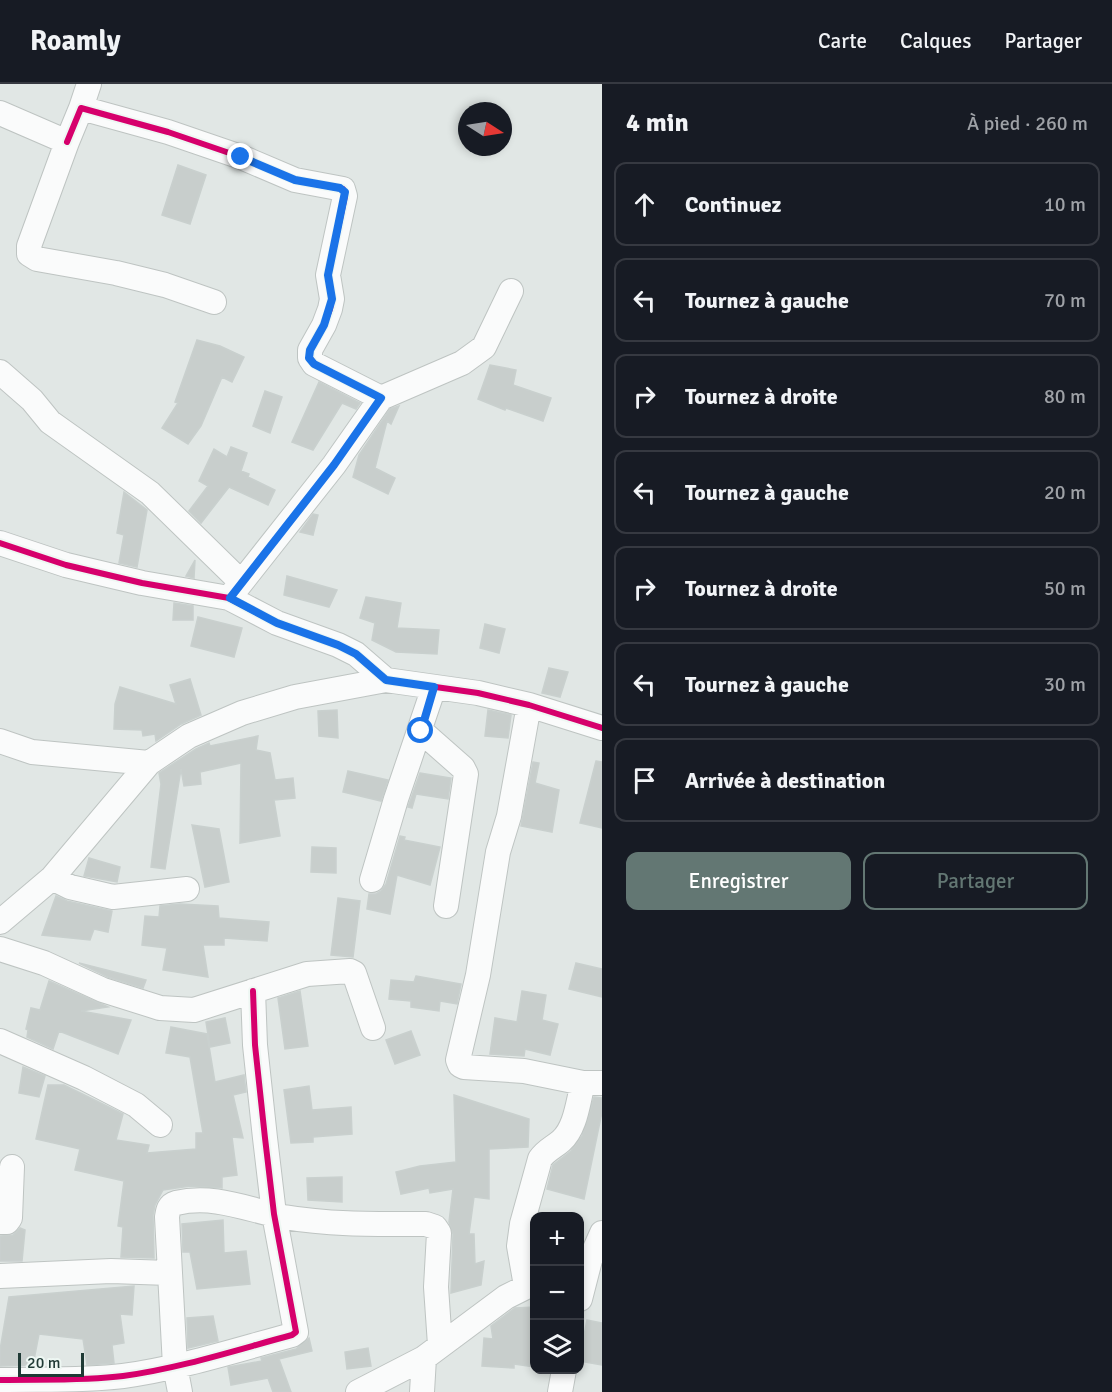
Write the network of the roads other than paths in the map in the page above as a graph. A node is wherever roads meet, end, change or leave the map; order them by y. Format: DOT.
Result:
graph roads {
  1 [pos="89,84"];
  2 [pos="81,108"];
  3 [pos="0,113"];
  4 [pos="67,142"];
  5 [pos="511,291"];
  6 [pos="214,302"];
  7 [pos="0,372"];
  8 [pos="381,398"];
  9 [pos="0,543"];
  10 [pos="235,590"];
  11 [pos="386,680"];
  12 [pos="434,687"];
  13 [pos="529,705"];
  14 [pos="602,728"];
  15 [pos="421,731"];
  16 [pos="0,741"];
  17 [pos="149,763"];
  18 [pos="52,878"];
  19 [pos="372,880"];
  20 [pos="187,889"];
  21 [pos="446,906"];
  22 [pos="0,922"];
  23 [pos="0,949"];
  24 [pos="252,991"];
  25 [pos="373,1028"];
  26 [pos="0,1041"];
  27 [pos="593,1083"];
  28 [pos="160,1125"];
  29 [pos="12,1167"];
  30 [pos="274,1214"];
  31 [pos="0,1222"];
  32 [pos="602,1233"];
  33 [pos="169,1274"];
  34 [pos="0,1276"];
  35 [pos="587,1276"];
  36 [pos="530,1285"];
  37 [pos="432,1351"];
  38 [pos="174,1366"];
  39 [pos="563,1374"];
  40 [pos="0,1380"];
  41 [pos="112,1385"];
  42 [pos="180,1392"];
  43 [pos="358,1392"];
  44 [pos="422,1392"];
  45 [pos="560,1392"];
  1 -- 2 [label="street"];
  2 -- 4 [label="street"];
  2 -- 8 [label="street"];
  3 -- 4 [label="street"];
  4 -- 6 [label="street"];
  5 -- 8 [label="street"];
  7 -- 10 [label="street"];
  8 -- 10 [label="street"];
  9 -- 10 [label="street"];
  10 -- 11 [label="street"];
  11 -- 12 [label="street"];
  11 -- 17 [label="street"];
  12 -- 13 [label="street"];
  12 -- 15 [label="street"];
  13 -- 14 [label="street"];
  13 -- 27 [label="street"];
  15 -- 19 [label="street"];
  15 -- 21 [label="street"];
  16 -- 17 [label="street"];
  17 -- 18 [label="street"];
  18 -- 20 [label="street"];
  18 -- 22 [label="street"];
  23 -- 24 [label="street"];
  24 -- 25 [label="street"];
  24 -- 30 [label="street"];
  26 -- 28 [label="street"];
  27 -- 36 [label="street"];
  29 -- 31 [label="street"];
  30 -- 33 [label="street"];
  30 -- 37 [label="street"];
  30 -- 38 [label="street"];
  32 -- 35 [label="street"];
  33 -- 34 [label="street"];
  33 -- 38 [label="street"];
  36 -- 37 [label="street"];
  37 -- 43 [label="street"];
  37 -- 44 [label="street"];
  38 -- 41 [label="street"];
  38 -- 42 [label="street"];
  39 -- 45 [label="street"];
  40 -- 41 [label="street"];
}
